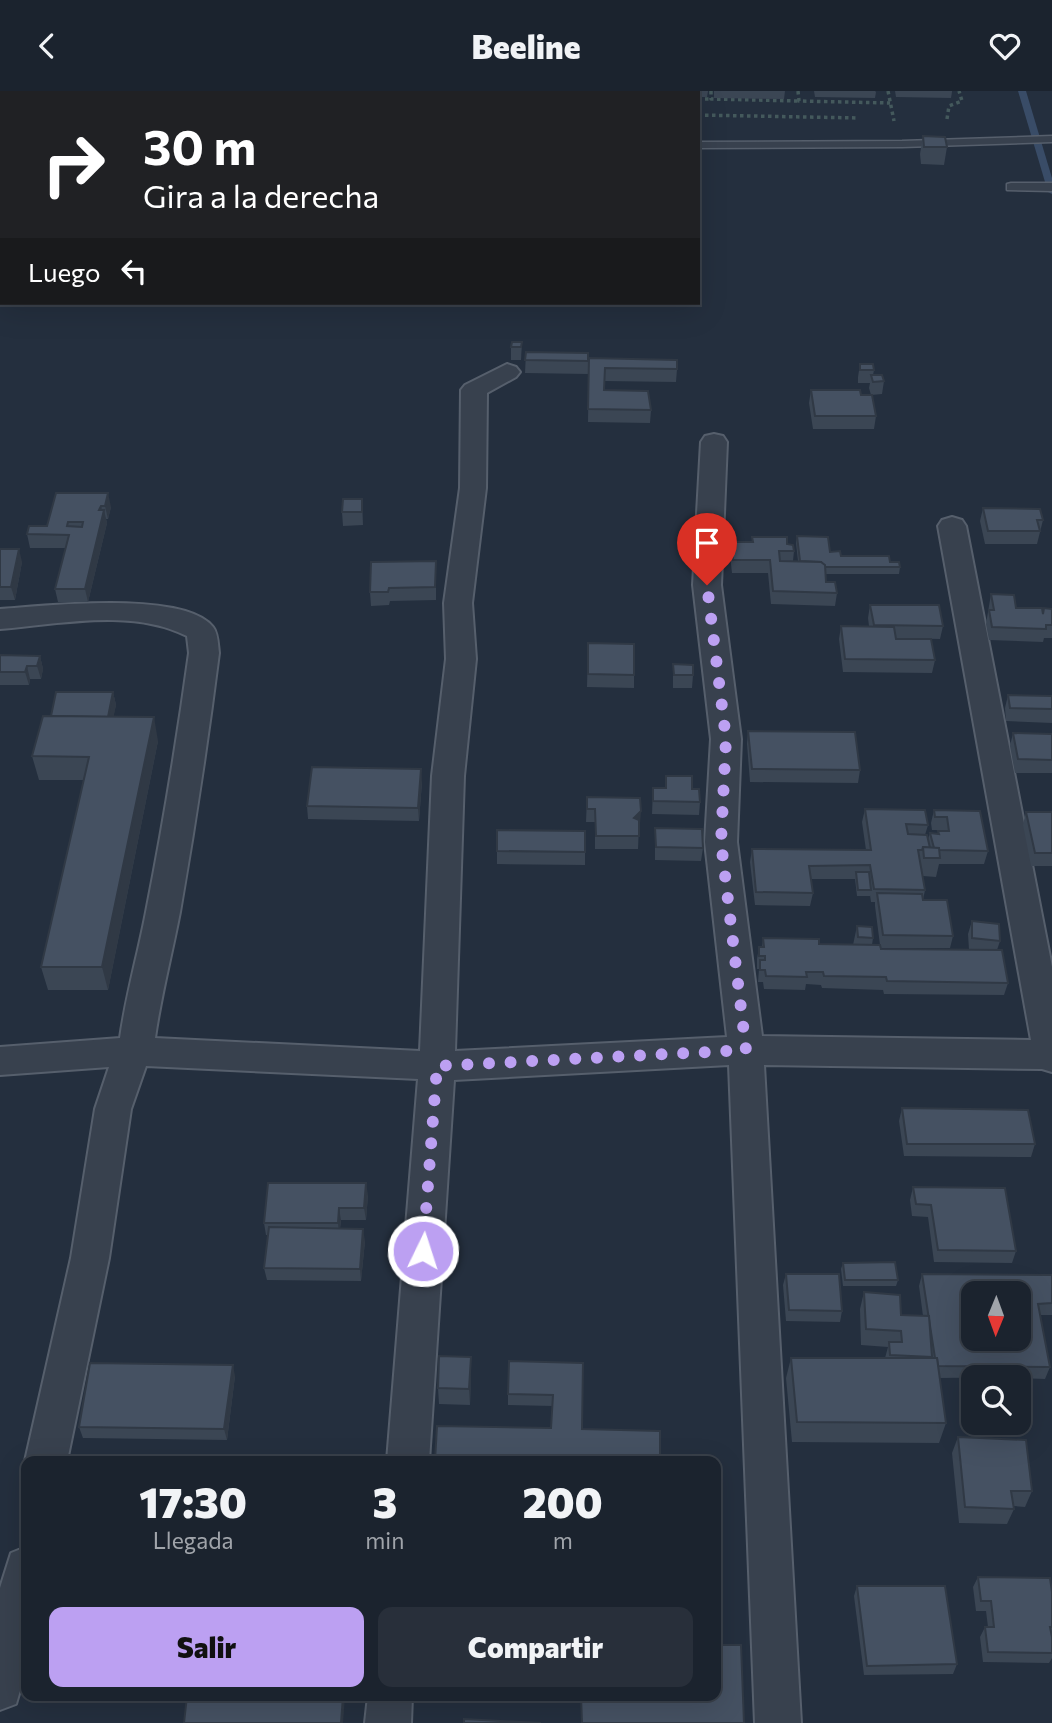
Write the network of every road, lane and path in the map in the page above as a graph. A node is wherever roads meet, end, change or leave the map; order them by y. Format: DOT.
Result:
graph roads {
  1 [pos="711,91"];
  2 [pos="798,91"];
  3 [pos="888,91"];
  4 [pos="959,91"];
  5 [pos="700,99"];
  6 [pos="711,99"];
  7 [pos="799,101"];
  8 [pos="890,103"];
  9 [pos="700,115"];
  10 [pos="736,115"];
  11 [pos="894,119"];
  12 [pos="947,120"];
  13 [pos="1052,139"];
  14 [pos="700,145"];
  15 [pos="1011,187"];
  16 [pos="1052,187"];
  17 [pos="507,372"];
  18 [pos="714,442"];
  19 [pos="952,526"];
  20 [pos="0,619"];
  21 [pos="746,1050"];
  22 [pos="136,1051"];
  23 [pos="1052,1056"];
  24 [pos="0,1061"];
  25 [pos="437,1066"];
  26 [pos="47,1456"];
  27 [pos="408,1456"];
  28 [pos="21,1591"];
  29 [pos="0,1688"];
  30 [pos="390,1701"];
  31 [pos="388,1723"];
  32 [pos="778,1723"];
  1 -- 6 [label="path"];
  2 -- 7 [label="path"];
  3 -- 8 [label="path"];
  4 -- 12 [label="path"];
  5 -- 6 [label="path"];
  6 -- 7 [label="path"];
  7 -- 8 [label="path"];
  8 -- 11 [label="path"];
  9 -- 10 [label="path"];
  13 -- 14 [label="lane"];
  15 -- 16 [label="lane"];
  17 -- 25 [label="street"];
  18 -- 21 [label="street"];
  19 -- 23 [label="street"];
  20 -- 22 [label="street"];
  21 -- 23 [label="street"];
  21 -- 25 [label="street"];
  21 -- 32 [label="street"];
  22 -- 24 [label="street"];
  22 -- 25 [label="street"];
  22 -- 26 [label="street"];
  25 -- 27 [label="street"];
  28 -- 29 [label="street"];
  30 -- 31 [label="street"];
}
